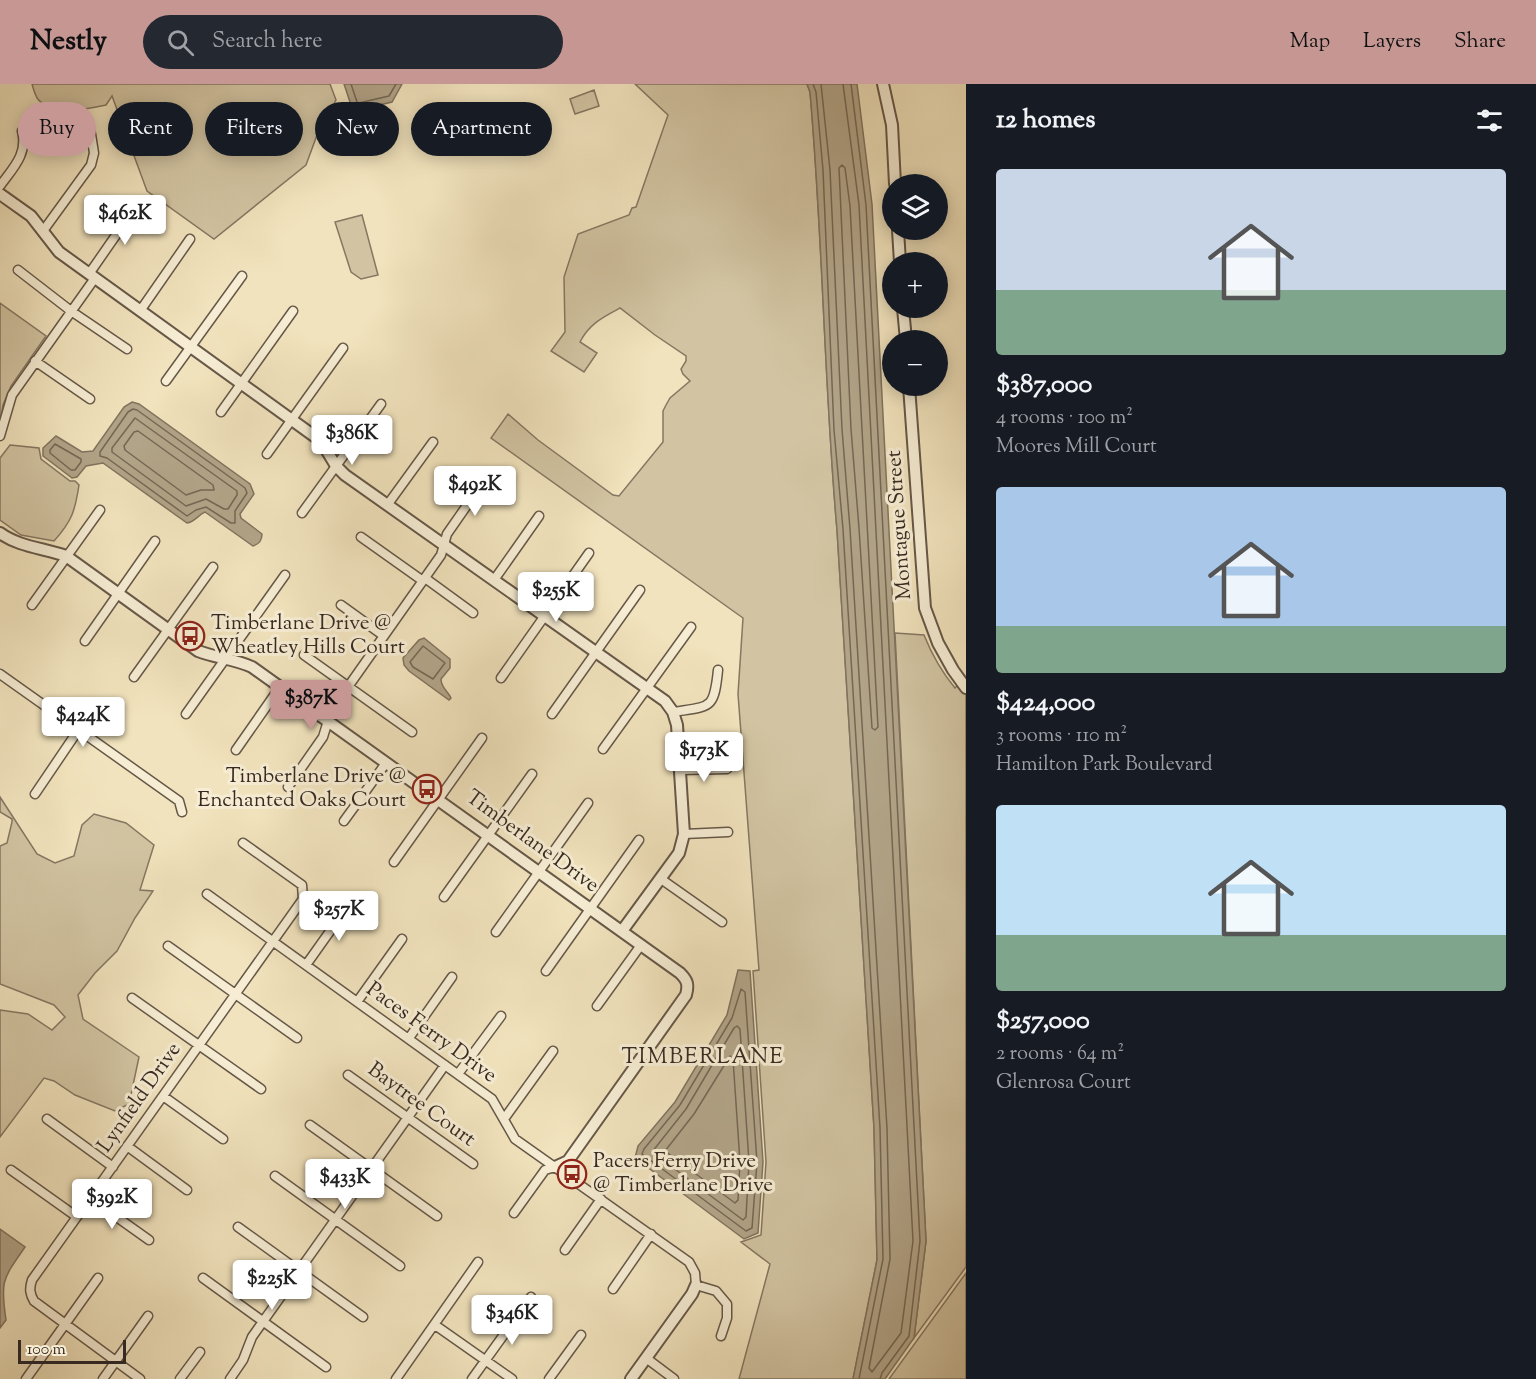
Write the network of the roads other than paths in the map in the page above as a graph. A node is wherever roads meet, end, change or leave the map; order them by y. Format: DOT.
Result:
graph roads {
  1 [pos="883,84"];
  2 [pos="22,156"];
  3 [pos="93,156"];
  4 [pos="894,174"];
  5 [pos="0,186"];
  6 [pos="0,195"];
  7 [pos="140,202"];
  8 [pos="43,231"];
  9 [pos="190,239"];
  10 [pos="18,270"];
  11 [pos="92,276"];
  12 [pos="242,276"];
  13 [pos="71,310"];
  14 [pos="140,311"];
  15 [pos="293,311"];
  16 [pos="191,347"];
  17 [pos="343,348"];
  18 [pos="127,349"];
  19 [pos="35,361"];
  20 [pos="166,381"];
  21 [pos="242,383"];
  22 [pos="910,396"];
  23 [pos="90,399"];
  24 [pos="381,404"];
  25 [pos="221,412"];
  26 [pos="292,419"];
  27 [pos="0,436"];
  28 [pos="433,442"];
  29 [pos="267,454"];
  30 [pos="336,466"];
  31 [pos="486,478"];
  32 [pos="388,504"];
  33 [pos="100,510"];
  34 [pos="303,513"];
  35 [pos="539,516"];
  36 [pos="1,537"];
  37 [pos="361,537"];
  38 [pos="155,541"];
  39 [pos="444,545"];
  40 [pos="589,553"];
  41 [pos="66,556"];
  42 [pos="213,567"];
  43 [pos="285,575"];
  44 [pos="424,580"];
  45 [pos="494,580"];
  46 [pos="640,590"];
  47 [pos="117,593"];
  48 [pos="32,605"];
  49 [pos="341,605"];
  50 [pos="473,613"];
  51 [pos="545,616"];
  52 [pos="691,627"];
  53 [pos="168,630"];
  54 [pos="384,636"];
  55 [pos="85,641"];
  56 [pos="596,652"];
  57 [pos="304,655"];
  58 [pos="225,659"];
  59 [pos="718,670"];
  60 [pos="0,674"];
  61 [pos="134,678"];
  62 [pos="501,678"];
  63 [pos="280,687"];
  64 [pos="348,687"];
  65 [pos="647,688"];
  66 [pos="966,688"];
  67 [pos="673,712"];
  68 [pos="186,714"];
  69 [pos="552,714"];
  70 [pos="329,721"];
  71 [pos="79,729"];
  72 [pos="412,732"];
  73 [pos="482,738"];
  74 [pos="603,749"];
  75 [pos="236,750"];
  76 [pos="386,763"];
  77 [pos="727,769"];
  78 [pos="680,770"];
  79 [pos="531,774"];
  80 [pos="288,787"];
  81 [pos="35,794"];
  82 [pos="438,800"];
  83 [pos="588,803"];
  84 [pos="182,812"];
  85 [pos="344,821"];
  86 [pos="728,831"];
  87 [pos="684,834"];
  88 [pos="488,835"];
  89 [pos="639,840"];
  90 [pos="243,843"];
  91 [pos="394,862"];
  92 [pos="539,871"];
  93 [pos="661,879"];
  94 [pos="207,894"];
  95 [pos="444,897"];
  96 [pos="350,903"];
  97 [pos="590,908"];
  98 [pos="722,922"];
  99 [pos="496,932"];
  100 [pos="622,932"];
  101 [pos="402,939"];
  102 [pos="273,941"];
  103 [pos="641,945"];
  104 [pos="168,946"];
  105 [pos="306,965"];
  106 [pos="546,971"];
  107 [pos="452,977"];
  108 [pos="235,994"];
  109 [pos="132,998"];
  110 [pos="357,1002"];
  111 [pos="597,1006"];
  112 [pos="501,1016"];
  113 [pos="297,1038"];
  114 [pos="409,1038"];
  115 [pos="199,1046"];
  116 [pos="553,1051"];
  117 [pos="445,1065"];
  118 [pos="458,1074"];
  119 [pos="348,1075"];
  120 [pos="261,1089"];
  121 [pos="163,1096"];
  122 [pos="408,1118"];
  123 [pos="47,1119"];
  124 [pos="504,1119"];
  125 [pos="310,1125"];
  126 [pos="223,1139"];
  127 [pos="127,1146"];
  128 [pos="473,1164"];
  129 [pos="113,1167"];
  130 [pos="555,1167"];
  131 [pos="371,1169"];
  132 [pos="11,1170"];
  133 [pos="275,1176"];
  134 [pos="187,1190"];
  135 [pos="90,1198"];
  136 [pos="601,1199"];
  137 [pos="514,1213"];
  138 [pos="437,1216"];
  139 [pos="77,1217"];
  140 [pos="335,1219"];
  141 [pos="238,1227"];
  142 [pos="651,1234"];
  143 [pos="149,1240"];
  144 [pos="565,1250"];
  145 [pos="478,1262"];
  146 [pos="400,1266"];
  147 [pos="299,1270"];
  148 [pos="98,1278"];
  149 [pos="203,1278"];
  150 [pos="696,1285"];
  151 [pos="614,1289"];
  152 [pos="531,1297"];
  153 [pos="148,1316"];
  154 [pos="363,1317"];
  155 [pos="263,1321"];
  156 [pos="65,1324"];
  157 [pos="435,1324"];
  158 [pos="581,1335"];
  159 [pos="721,1336"];
  160 [pos="200,1352"];
  161 [pos="646,1358"];
  162 [pos="486,1360"];
  163 [pos="116,1361"];
  164 [pos="326,1367"];
  165 [pos="233,1378"];
  166 [pos="26,1379"];
  167 [pos="103,1379"];
  168 [pos="140,1379"];
  169 [pos="180,1379"];
  170 [pos="396,1379"];
  171 [pos="472,1379"];
  172 [pos="512,1379"];
  173 [pos="549,1379"];
  174 [pos="631,1379"];
  175 [pos="674,1379"];
  1 -- 4 [label="street"];
  2 -- 5 [label="street"];
  3 -- 8 [label="street"];
  6 -- 8 [label="street"];
  7 -- 11 [label="street"];
  8 -- 11 [label="street"];
  9 -- 14 [label="street"];
  10 -- 13 [label="street"];
  11 -- 13 [label="street"];
  11 -- 14 [label="street"];
  12 -- 16 [label="street"];
  13 -- 18 [label="street"];
  13 -- 19 [label="street"];
  14 -- 16 [label="street"];
  15 -- 21 [label="street"];
  16 -- 20 [label="street"];
  16 -- 21 [label="street"];
  17 -- 26 [label="street"];
  19 -- 23 [label="street"];
  19 -- 27 [label="street"];
  21 -- 25 [label="street"];
  21 -- 26 [label="street"];
  22 -- 66 [label="street, Montague Street"];
  24 -- 30 [label="street"];
  26 -- 29 [label="street"];
  26 -- 30 [label="street"];
  28 -- 32 [label="street"];
  30 -- 32 [label="street"];
  30 -- 34 [label="street"];
  31 -- 39 [label="street"];
  32 -- 39 [label="street"];
  33 -- 41 [label="street"];
  35 -- 45 [label="street"];
  36 -- 41 [label="street, Timberlane Drive"];
  37 -- 44 [label="street"];
  38 -- 47 [label="street"];
  39 -- 44 [label="street"];
  39 -- 45 [label="street"];
  40 -- 51 [label="street"];
  41 -- 47 [label="street, Timberlane Drive"];
  41 -- 48 [label="street"];
  42 -- 53 [label="street"];
  43 -- 58 [label="street"];
  44 -- 50 [label="street"];
  44 -- 54 [label="street"];
  45 -- 51 [label="street"];
  46 -- 56 [label="street"];
  47 -- 53 [label="street, Timberlane Drive"];
  47 -- 55 [label="street"];
  49 -- 54 [label="street"];
  51 -- 56 [label="street"];
  51 -- 62 [label="street"];
  52 -- 65 [label="street"];
  53 -- 58 [label="street, Timberlane Drive"];
  53 -- 61 [label="street"];
  54 -- 64 [label="street"];
  56 -- 65 [label="street"];
  56 -- 69 [label="street"];
  57 -- 64 [label="street"];
  58 -- 63 [label="street, Timberlane Drive"];
  58 -- 68 [label="street"];
  59 -- 67 [label="street"];
  60 -- 71 [label="street"];
  63 -- 70 [label="street, Timberlane Drive"];
  63 -- 75 [label="street"];
  64 -- 70 [label="street"];
  64 -- 72 [label="street"];
  65 -- 67 [label="street"];
  65 -- 74 [label="street"];
  67 -- 78 [label="street"];
  70 -- 76 [label="street, Timberlane Drive"];
  70 -- 80 [label="street"];
  71 -- 81 [label="street"];
  71 -- 84 [label="street"];
  73 -- 82 [label="street"];
  76 -- 82 [label="street, Timberlane Drive"];
  76 -- 85 [label="street"];
  77 -- 78 [label="street"];
  78 -- 87 [label="street"];
  79 -- 88 [label="street"];
  82 -- 88 [label="street, Timberlane Drive"];
  82 -- 91 [label="street"];
  83 -- 92 [label="street"];
  86 -- 87 [label="street"];
  87 -- 93 [label="street"];
  88 -- 92 [label="street, Timberlane Drive"];
  88 -- 95 [label="street"];
  89 -- 97 [label="street"];
  90 -- 102 [label="street, Lynfield Drive"];
  92 -- 97 [label="street, Timberlane Drive"];
  92 -- 99 [label="street"];
  93 -- 98 [label="street"];
  93 -- 100 [label="street"];
  94 -- 102 [label="street, Paces Ferry Drive"];
  96 -- 105 [label="street"];
  97 -- 100 [label="street, Timberlane Drive"];
  97 -- 106 [label="street"];
  100 -- 103 [label="street, Timberlane Drive"];
  101 -- 110 [label="street"];
  102 -- 105 [label="street, Paces Ferry Drive"];
  102 -- 108 [label="street, Lynfield Drive"];
  103 -- 111 [label="street"];
  103 -- 130 [label="street, Timberlane Drive"];
  104 -- 108 [label="street"];
  105 -- 110 [label="street, Paces Ferry Drive"];
  107 -- 114 [label="street"];
  108 -- 113 [label="street"];
  108 -- 115 [label="street, Lynfield Drive"];
  109 -- 115 [label="street"];
  110 -- 114 [label="street, Paces Ferry Drive"];
  112 -- 118 [label="street"];
  114 -- 117 [label="street, Paces Ferry Drive"];
  115 -- 120 [label="street"];
  115 -- 121 [label="street, Lynfield Drive"];
  116 -- 124 [label="street"];
  117 -- 118 [label="street, Paces Ferry Drive"];
  117 -- 122 [label="street"];
  118 -- 124 [label="street, Paces Ferry Drive"];
  119 -- 122 [label="street, Baytree Court"];
  121 -- 126 [label="street"];
  121 -- 127 [label="street, Lynfield Drive"];
  122 -- 128 [label="street, Baytree Court"];
  122 -- 131 [label="street"];
  123 -- 129 [label="street"];
  124 -- 130 [label="street, Paces Ferry Drive"];
  125 -- 131 [label="street"];
  127 -- 129 [label="street, Lynfield Drive"];
  127 -- 134 [label="street"];
  129 -- 135 [label="street, Lynfield Drive"];
  130 -- 136 [label="street, Paces Ferry Drive"];
  130 -- 137 [label="street"];
  131 -- 138 [label="street"];
  131 -- 140 [label="street"];
  132 -- 139 [label="street"];
  133 -- 140 [label="street"];
  135 -- 139 [label="street, Lynfield Drive"];
  135 -- 143 [label="street"];
  136 -- 142 [label="street, Paces Ferry Drive"];
  136 -- 144 [label="street"];
  139 -- 156 [label="street, Lynfield Drive"];
  140 -- 146 [label="street"];
  140 -- 147 [label="street"];
  141 -- 147 [label="street"];
  142 -- 150 [label="street, Paces Ferry Drive"];
  142 -- 151 [label="street"];
  145 -- 157 [label="street"];
  147 -- 154 [label="street"];
  147 -- 155 [label="street"];
  148 -- 156 [label="street"];
  149 -- 155 [label="street"];
  150 -- 159 [label="street"];
  150 -- 161 [label="street"];
  152 -- 162 [label="street"];
  153 -- 163 [label="street"];
  155 -- 164 [label="street"];
  155 -- 165 [label="street"];
  156 -- 163 [label="street, Lynfield Drive"];
  156 -- 166 [label="street"];
  157 -- 162 [label="street"];
  157 -- 170 [label="street"];
  158 -- 173 [label="street"];
  160 -- 169 [label="street"];
  161 -- 174 [label="street"];
  161 -- 175 [label="street"];
  162 -- 171 [label="street"];
  162 -- 172 [label="street"];
  163 -- 167 [label="street"];
  163 -- 168 [label="street, Lynfield Drive"];
}
